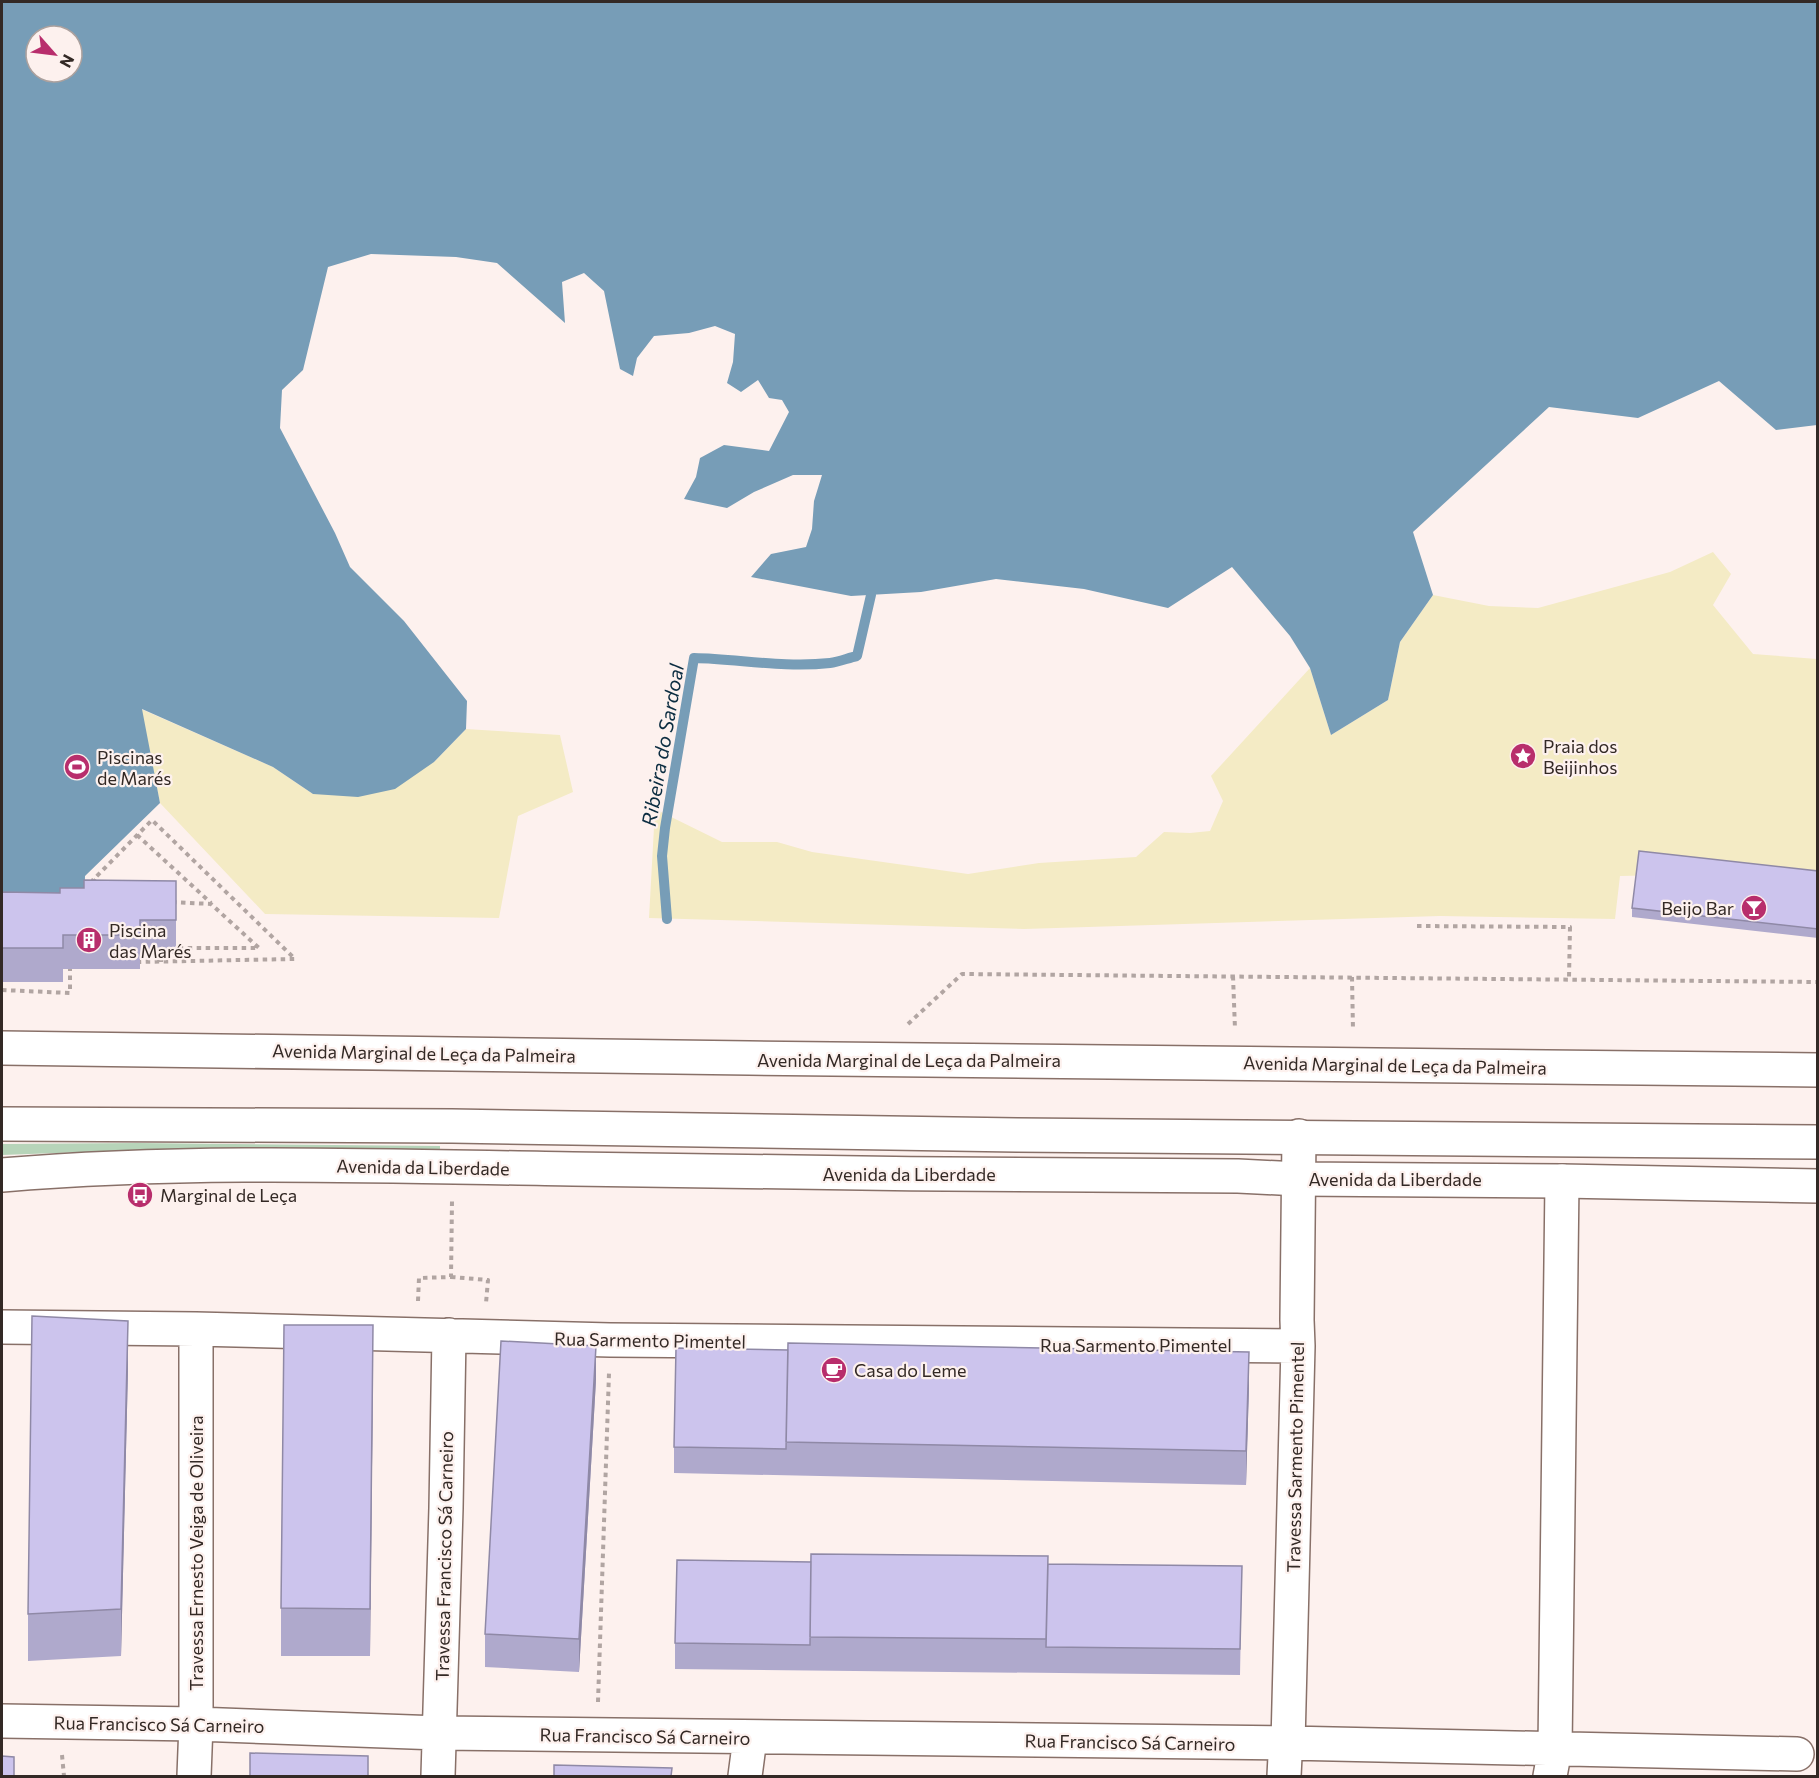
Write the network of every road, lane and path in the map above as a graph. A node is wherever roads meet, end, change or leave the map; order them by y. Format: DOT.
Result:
graph roads {
  1 [pos="137,835"];
  2 [pos="101,886"];
  3 [pos="163,902"];
  4 [pos="211,904"];
  5 [pos="1417,926"];
  6 [pos="126,962"];
  7 [pos="160,962"];
  8 [pos="81,963"];
  9 [pos="1569,978"];
  10 [pos="1818,982"];
  11 [pos="2,990"];
  12 [pos="2,1048"];
  13 [pos="871,1059"];
  14 [pos="1818,1070"];
  15 [pos="2,1124"];
  16 [pos="1299,1136"];
  17 [pos="1818,1142"];
  18 [pos="2,1175"];
  19 [pos="1298,1179"];
  20 [pos="1562,1181"];
  21 [pos="1818,1186"];
  22 [pos="451,1277"];
  23 [pos="2,1327"];
  24 [pos="196,1329"];
  25 [pos="449,1335"];
  26 [pos="485,1336"];
  27 [pos="610,1340"];
  28 [pos="1298,1346"];
  29 [pos="2,1721"];
  30 [pos="196,1724"];
  31 [pos="439,1733"];
  32 [pos="597,1735"];
  33 [pos="750,1738"];
  34 [pos="1288,1743"];
  35 [pos="1797,1754"];
  36 [pos="1553,1763"];
  37 [pos="194,1776"];
  38 [pos="438,1776"];
  39 [pos="746,1776"];
  40 [pos="1284,1776"];
  1 -- 2 [label="path"];
  1 -- 4 [label="path"];
  1 -- 7 [label="path"];
  3 -- 4 [label="path"];
  4 -- 7 [label="path"];
  5 -- 9 [label="path"];
  6 -- 7 [label="path"];
  8 -- 11 [label="path"];
  9 -- 10 [label="path"];
  9 -- 13 [label="path"];
  12 -- 13 [label="street, Avenida Marginal de Leça da Palmeira"];
  13 -- 14 [label="street, Avenida Marginal de Leça da Palmeira"];
  15 -- 16 [label="street"];
  16 -- 17 [label="street"];
  16 -- 19 [label="street, Travessa Sarmento Pimentel"];
  18 -- 19 [label="street, Avenida da Liberdade"];
  19 -- 20 [label="street, Avenida da Liberdade"];
  19 -- 28 [label="street, Travessa Sarmento Pimentel"];
  20 -- 21 [label="street, Avenida da Liberdade"];
  20 -- 36 [label="street"];
  22 -- 26 [label="path"];
  23 -- 24 [label="street, Rua Sarmento Pimentel"];
  24 -- 25 [label="street, Rua Sarmento Pimentel"];
  24 -- 30 [label="street, Travessa Ernesto Veiga de Oliveira"];
  25 -- 26 [label="street, Rua Sarmento Pimentel"];
  25 -- 31 [label="street, Travessa Francisco Sá Carneiro"];
  26 -- 27 [label="street, Rua Sarmento Pimentel"];
  27 -- 28 [label="street, Rua Sarmento Pimentel"];
  27 -- 32 [label="path"];
  28 -- 34 [label="street, Travessa Sarmento Pimentel"];
  29 -- 30 [label="street, Rua Francisco Sá Carneiro"];
  30 -- 31 [label="street, Rua Francisco Sá Carneiro"];
  30 -- 37 [label="street, Travessa Ernesto Veiga de Oliveira"];
  31 -- 32 [label="street, Rua Francisco Sá Carneiro"];
  31 -- 38 [label="street, Travessa Francisco Sá Carneiro"];
  32 -- 33 [label="street, Rua Francisco Sá Carneiro"];
  33 -- 34 [label="street, Rua Francisco Sá Carneiro"];
  33 -- 39 [label="street"];
  34 -- 36 [label="street, Rua Francisco Sá Carneiro"];
  34 -- 40 [label="street, Travessa Sarmento Pimentel"];
  35 -- 36 [label="street, Rua Francisco Sá Carneiro"];
}
